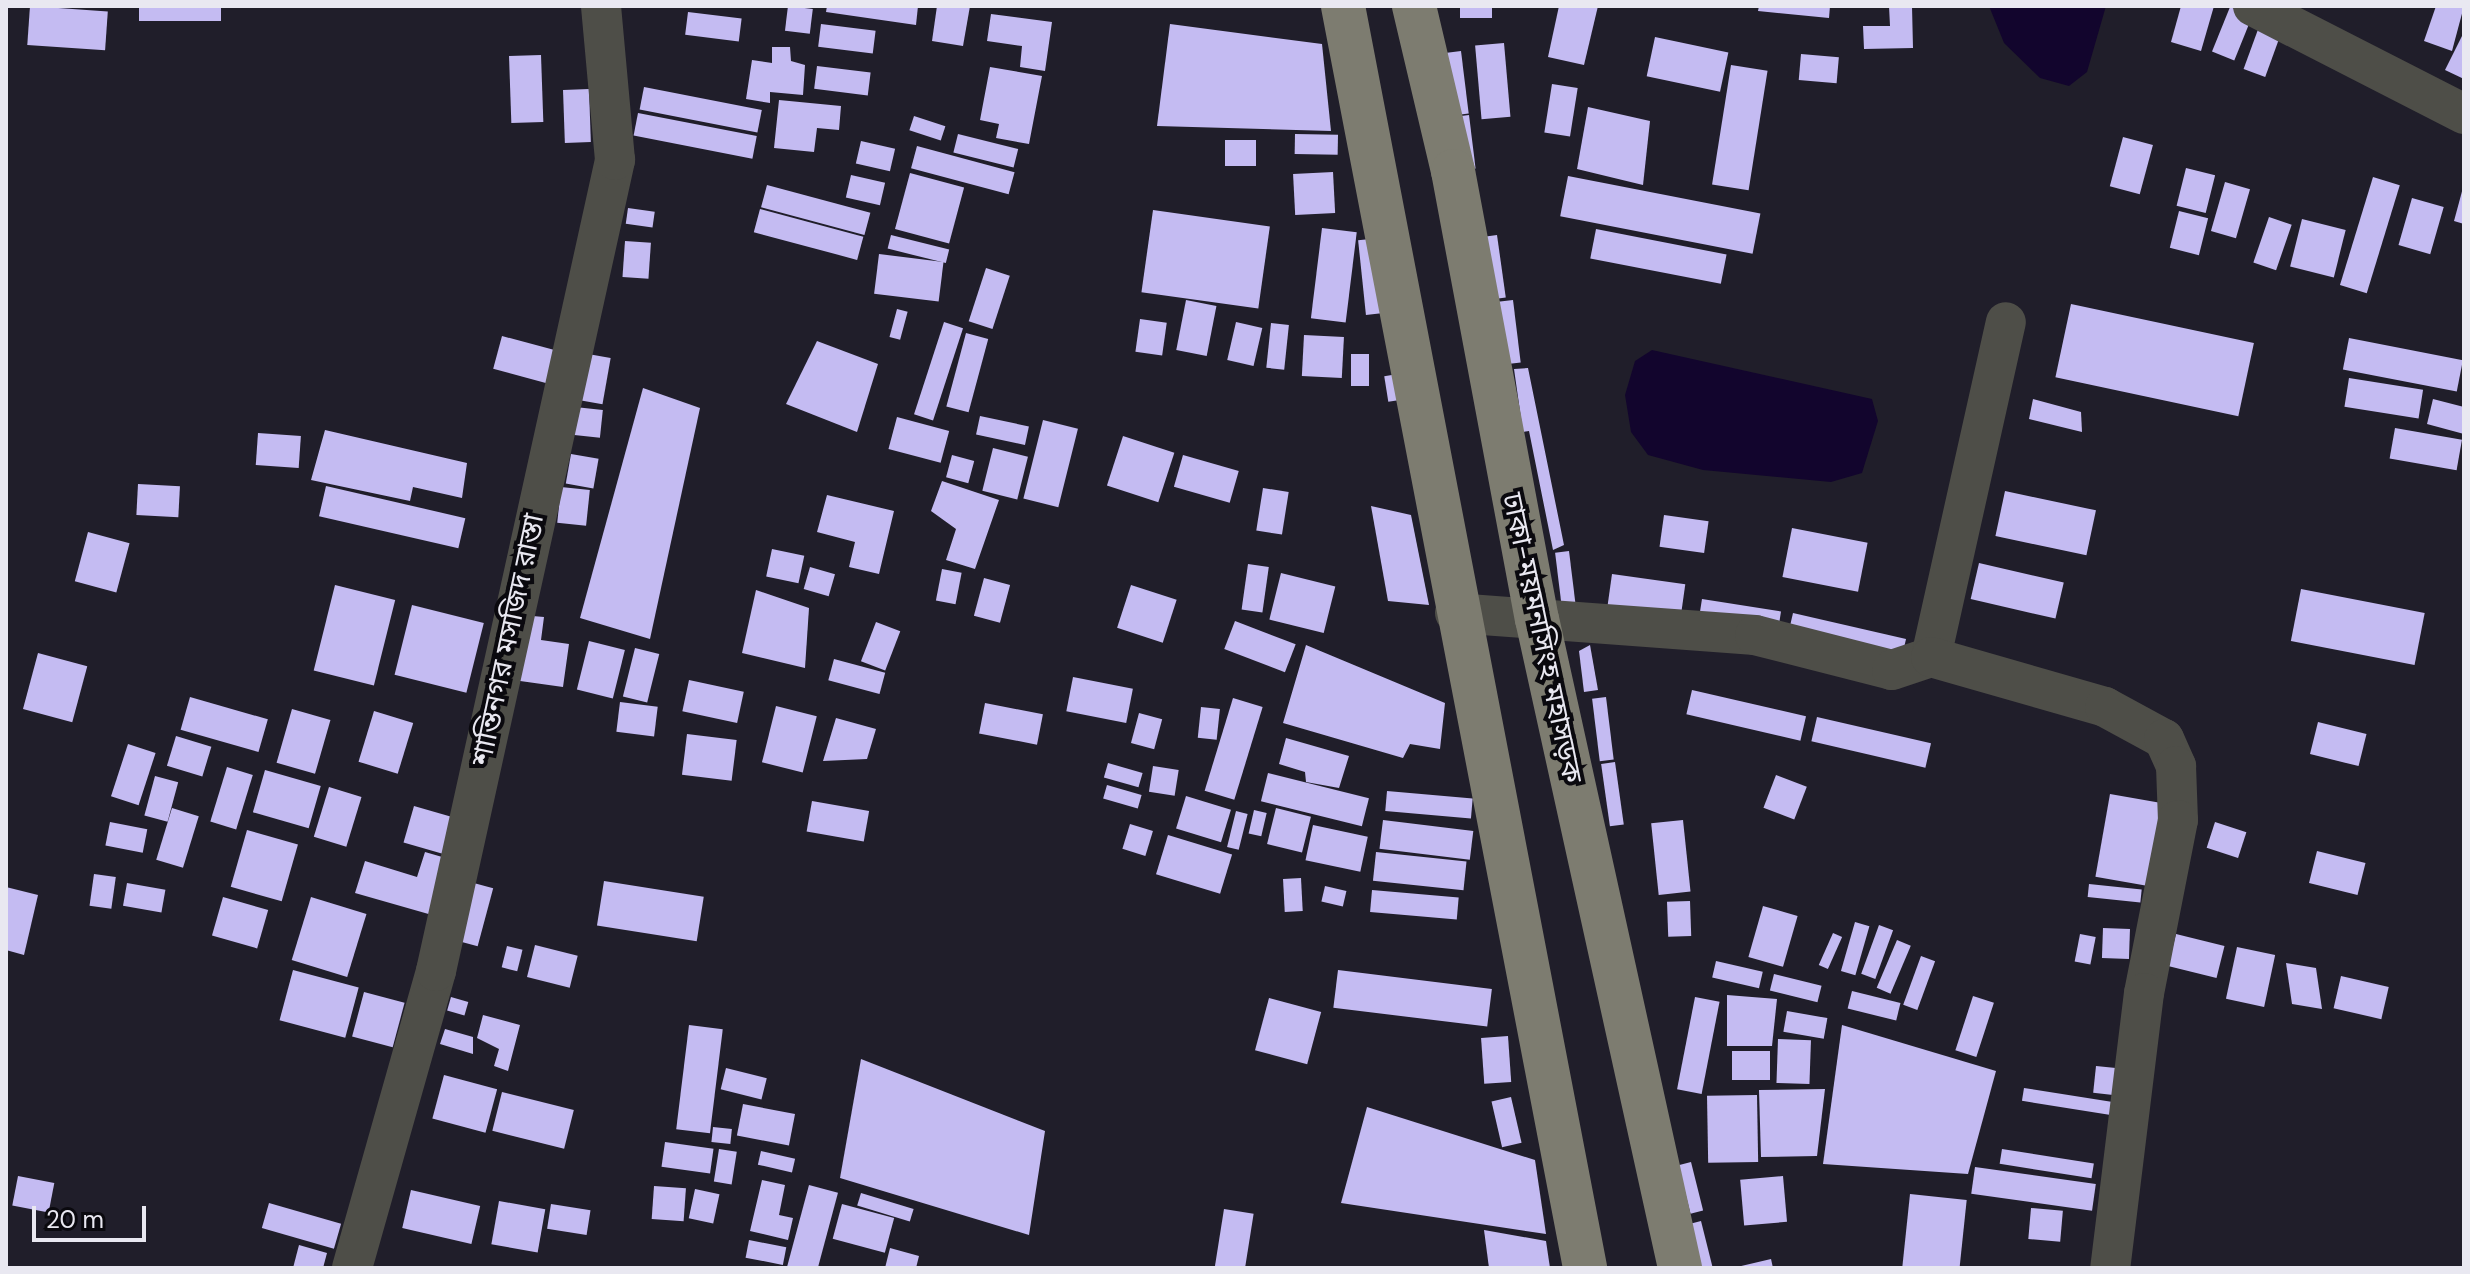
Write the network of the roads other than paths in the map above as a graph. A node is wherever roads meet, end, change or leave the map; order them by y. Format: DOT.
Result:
graph roads {
  1 [pos="601,6"];
  2 [pos="1343,6"];
  3 [pos="1414,6"];
  4 [pos="2253,6"];
  5 [pos="2464,114"];
  6 [pos="2006,322"];
  7 [pos="1455,613"];
  8 [pos="1537,619"];
  9 [pos="1931,657"];
  10 [pos="352,1268"];
  11 [pos="1585,1268"];
  12 [pos="1680,1268"];
  13 [pos="2110,1268"];
  1 -- 10 [label="street, শান্তিনগর মসজিদ রাস্তা"];
  2 -- 7 [label="main road"];
  3 -- 8 [label="main road, ঢাকা-ময়মনসিংহ মহাসড়ক"];
  4 -- 5 [label="street"];
  6 -- 9 [label="street"];
  7 -- 8 [label="street"];
  7 -- 11 [label="main road"];
  8 -- 9 [label="street"];
  8 -- 12 [label="main road, ঢাকা-ময়মনসিংহ মহাসড়ক"];
  9 -- 13 [label="street"];
}
